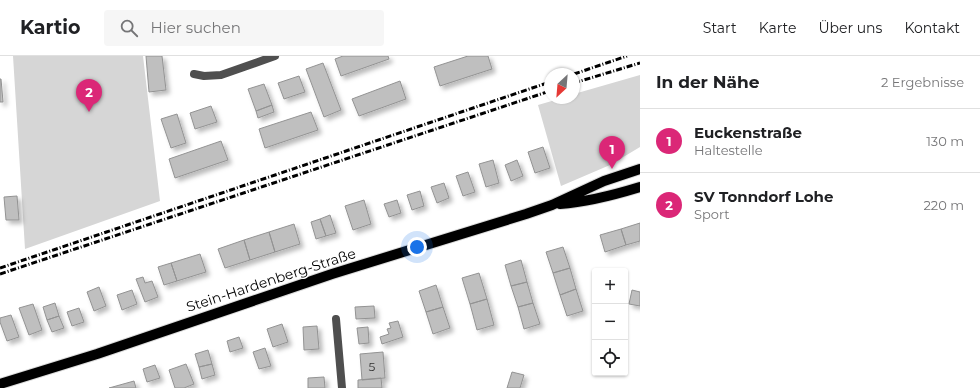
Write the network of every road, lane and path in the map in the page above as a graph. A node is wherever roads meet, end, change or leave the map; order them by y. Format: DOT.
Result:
graph roads {
  1 [pos="275,56"];
  2 [pos="194,74"];
  3 [pos="640,168"];
  4 [pos="640,187"];
  5 [pos="552,205"];
  6 [pos="336,319"];
  7 [pos="0,384"];
  8 [pos="342,388"];
  1 -- 2 [label="street"];
  3 -- 5 [label="main road, Stein-Hardenberg-Straße"];
  4 -- 5 [label="main road, Stein-Hardenberg-Straße"];
  5 -- 7 [label="main road, Stein-Hardenberg-Straße"];
  6 -- 8 [label="street"];
}
